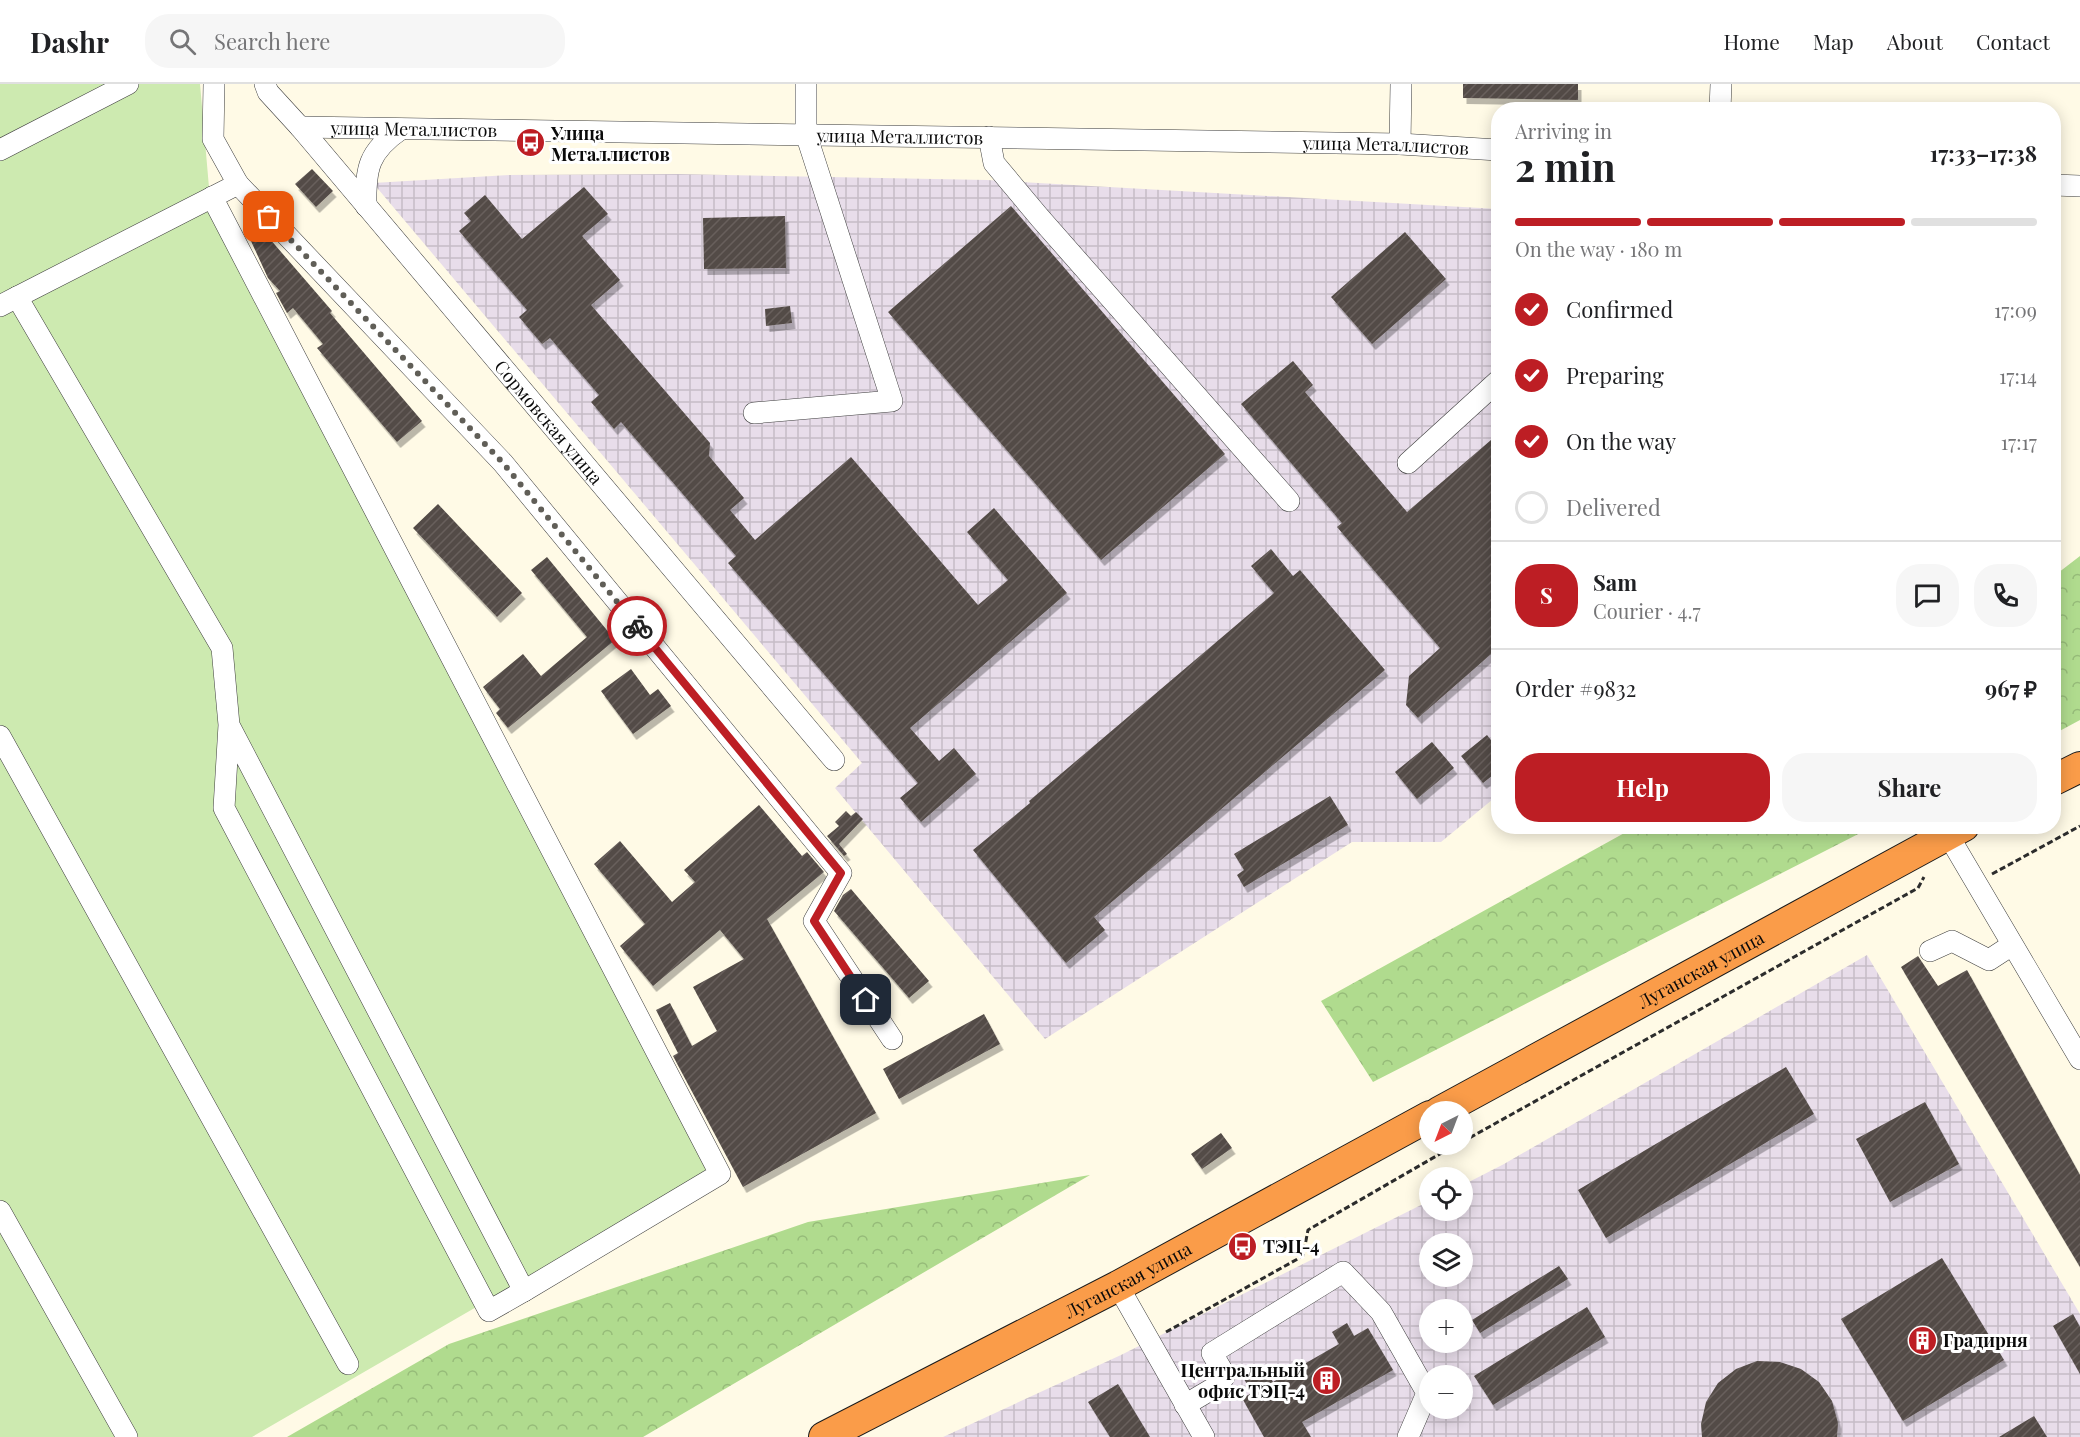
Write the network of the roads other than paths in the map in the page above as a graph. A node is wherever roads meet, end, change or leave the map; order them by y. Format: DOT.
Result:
graph roads {
  1 [pos="128,84"];
  2 [pos="214,84"];
  3 [pos="265,84"];
  4 [pos="806,84"];
  5 [pos="1401,84"];
  6 [pos="1721,84"];
  7 [pos="1720,102"];
  8 [pos="300,127"];
  9 [pos="401,129"];
  10 [pos="806,134"];
  11 [pos="989,137"];
  12 [pos="1400,144"];
  13 [pos="0,150"];
  14 [pos="1491,150"];
  15 [pos="238,184"];
  16 [pos="2061,185"];
  17 [pos="2080,186"];
  18 [pos="212,197"];
  19 [pos="366,206"];
  20 [pos="8,301"];
  21 [pos="1491,387"];
  22 [pos="754,413"];
  23 [pos="1408,463"];
  24 [pos="1289,501"];
  25 [pos="229,725"];
  26 [pos="0,736"];
  27 [pos="834,760"];
  28 [pos="2080,767"];
  29 [pos="2061,776"];
  30 [pos="1950,834"];
  31 [pos="1957,834"];
  32 [pos="2012,945"];
  33 [pos="1930,951"];
  34 [pos="892,1039"];
  35 [pos="2080,1059"];
  36 [pos="1458,1101"];
  37 [pos="1419,1122"];
  38 [pos="0,1211"];
  39 [pos="1118,1286"];
  40 [pos="524,1291"];
  41 [pos="348,1364"];
  42 [pos="1185,1405"];
  43 [pos="127,1437"];
  44 [pos="824,1437"];
  45 [pos="1204,1437"];
  46 [pos="1408,1437"];
  1 -- 13 [label="street"];
  2 -- 15 [label="street"];
  3 -- 8 [label="street, Сормовская улица"];
  4 -- 10 [label="street"];
  5 -- 12 [label="street"];
  6 -- 7 [label="street"];
  8 -- 9 [label="street, улица Металлистов"];
  8 -- 19 [label="street, Сормовская улица"];
  9 -- 10 [label="street, улица Металлистов"];
  9 -- 19 [label="street"];
  10 -- 11 [label="street, улица Металлистов"];
  10 -- 22 [label="street"];
  11 -- 12 [label="street, улица Металлистов"];
  11 -- 24 [label="street"];
  12 -- 14 [label="street, улица Металлистов"];
  15 -- 18 [label="street"];
  15 -- 34 [label="street"];
  16 -- 17 [label="street"];
  18 -- 20 [label="street"];
  18 -- 40 [label="street"];
  19 -- 27 [label="street, Сормовская улица"];
  20 -- 25 [label="street"];
  21 -- 23 [label="street"];
  25 -- 40 [label="street"];
  25 -- 40 [label="street"];
  26 -- 41 [label="street"];
  28 -- 29 [label="highway"];
  30 -- 36 [label="highway, Луганская улица"];
  31 -- 32 [label="street"];
  32 -- 33 [label="street"];
  32 -- 35 [label="street"];
  37 -- 39 [label="highway, Луганская улица"];
  38 -- 43 [label="street"];
  39 -- 42 [label="street"];
  39 -- 44 [label="highway, Луганская улица"];
  42 -- 45 [label="street"];
  42 -- 46 [label="street"];
}
